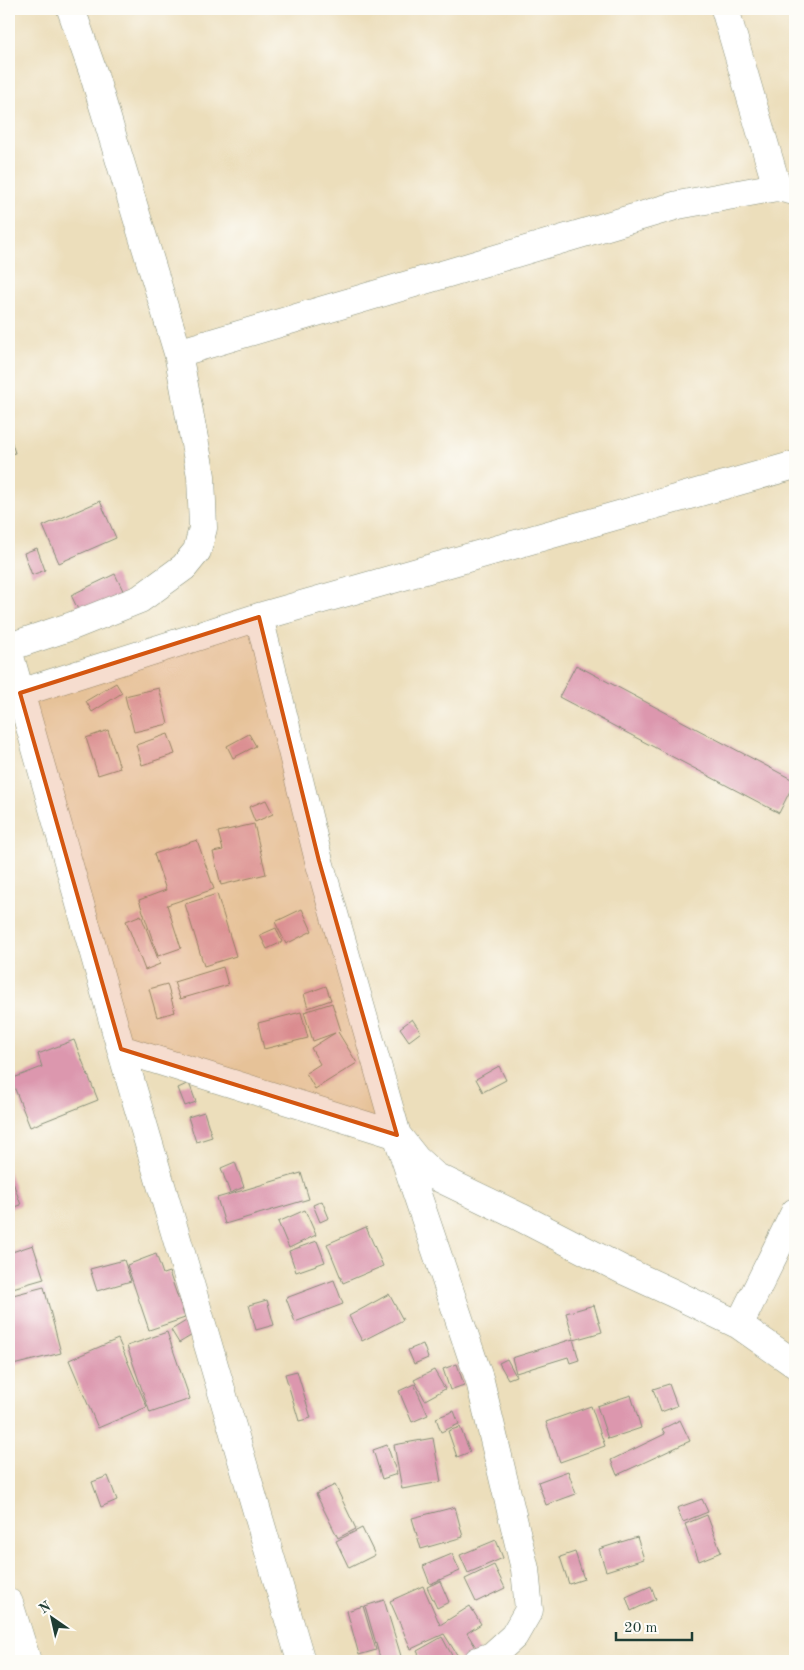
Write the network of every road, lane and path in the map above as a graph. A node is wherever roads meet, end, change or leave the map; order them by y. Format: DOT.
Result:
graph roads {
  1 [pos="71,9"];
  2 [pos="725,9"];
  3 [pos="786,189"];
  4 [pos="178,353"];
  5 [pos="795,465"];
  6 [pos="259,617"];
  7 [pos="9,647"];
  8 [pos="9,653"];
  9 [pos="20,693"];
  10 [pos="121,1049"];
  11 [pos="398,1135"];
  12 [pos="795,1212"];
  13 [pos="739,1326"];
  14 [pos="795,1364"];
  15 [pos="9,1603"];
  16 [pos="27,1661"];
  17 [pos="300,1661"];
  18 [pos="478,1661"];
  1 -- 4 [label="street"];
  2 -- 3 [label="street"];
  3 -- 4 [label="street"];
  4 -- 7 [label="street"];
  5 -- 6 [label="street"];
  6 -- 9 [label="street"];
  6 -- 11 [label="street"];
  8 -- 9 [label="street"];
  9 -- 10 [label="street"];
  10 -- 11 [label="street"];
  10 -- 17 [label="street"];
  11 -- 13 [label="street"];
  11 -- 18 [label="street"];
  12 -- 13 [label="street"];
  13 -- 14 [label="street"];
  15 -- 16 [label="street"];
}
